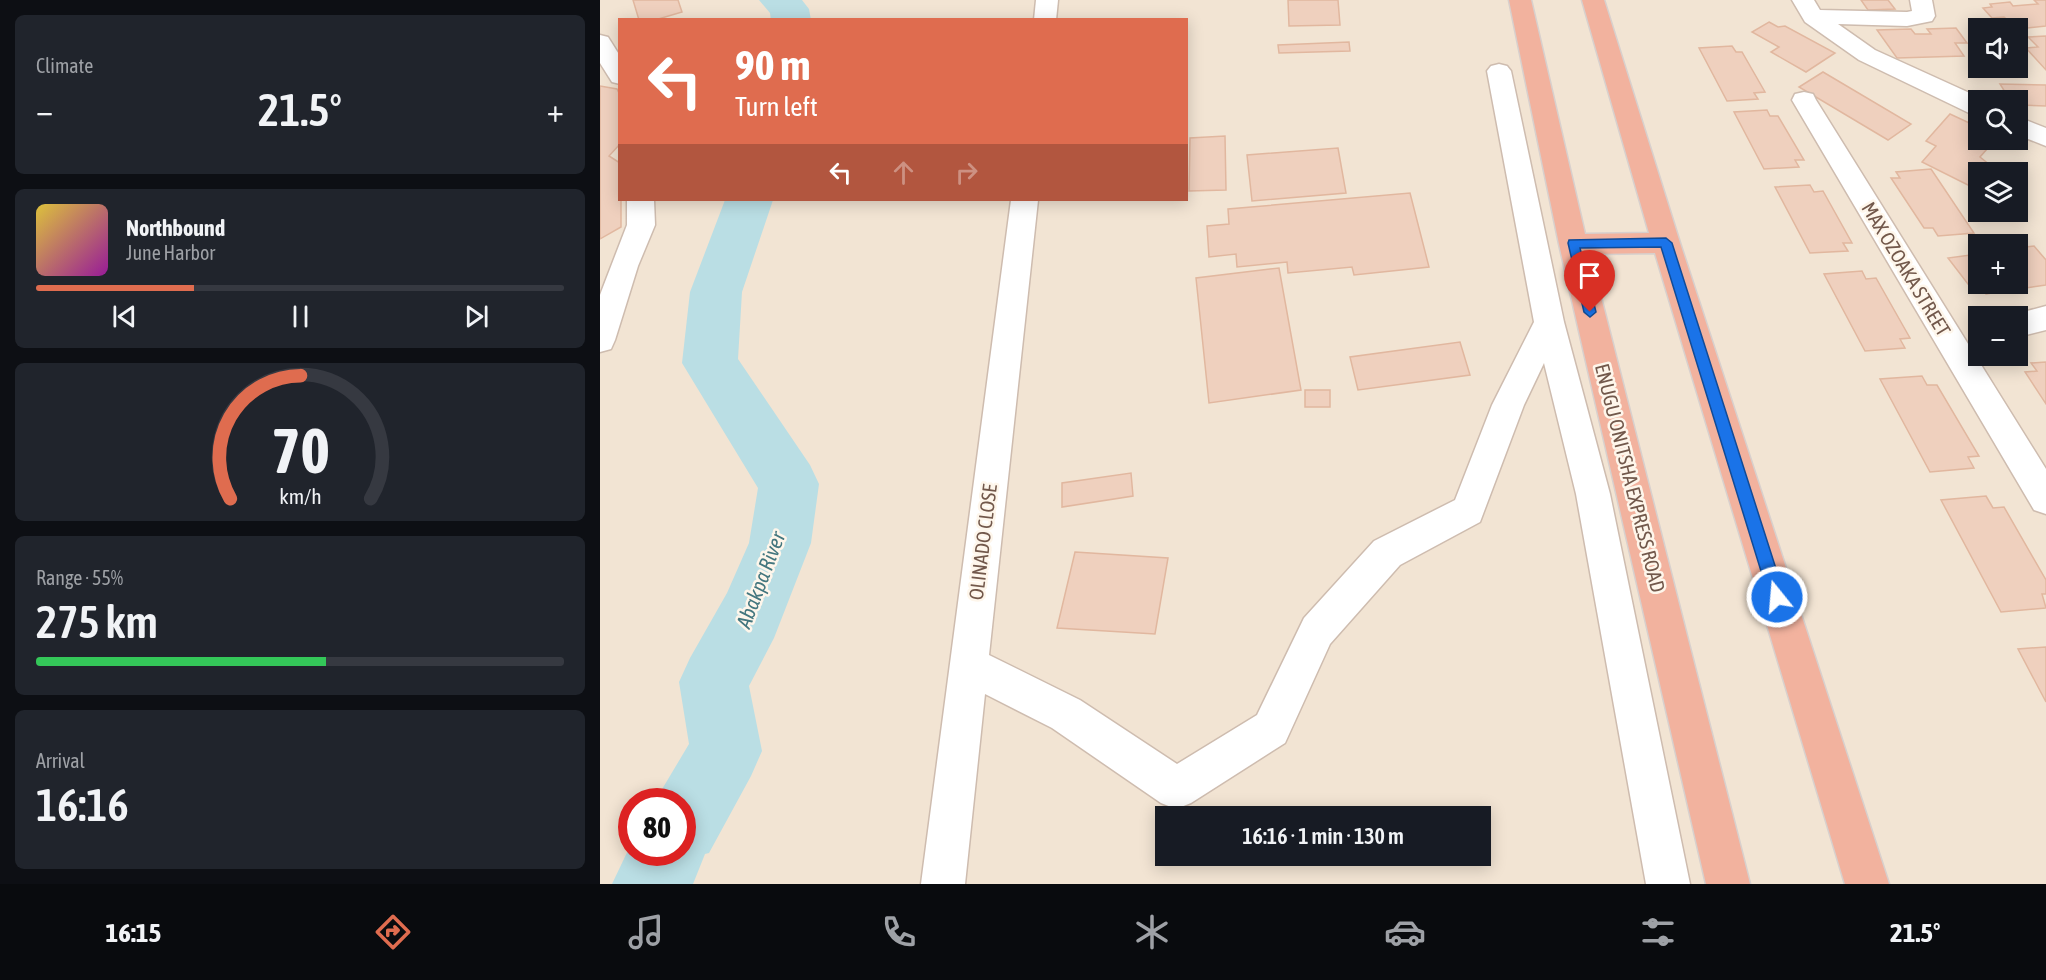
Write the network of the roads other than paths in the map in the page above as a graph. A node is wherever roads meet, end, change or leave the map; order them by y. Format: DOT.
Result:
graph roads {
  1 [pos="1047,0"];
  2 [pos="1520,0"];
  3 [pos="1593,0"];
  4 [pos="1921,0"];
  5 [pos="1810,11"];
  6 [pos="1045,18"];
  7 [pos="600,42"];
  8 [pos="1499,71"];
  9 [pos="618,74"];
  10 [pos="1804,100"];
  11 [pos="1968,103"];
  12 [pos="2028,130"];
  13 [pos="2046,138"];
  14 [pos="641,201"];
  15 [pos="1024,201"];
  16 [pos="1573,243"];
  17 [pos="1666,243"];
  18 [pos="2046,318"];
  19 [pos="1549,322"];
  20 [pos="2028,322"];
  21 [pos="1964,337"];
  22 [pos="600,339"];
  23 [pos="2046,499"];
  24 [pos="969,665"];
  25 [pos="943,884"];
  26 [pos="1668,884"];
  27 [pos="1728,884"];
  28 [pos="1867,884"];
  1 -- 6 [label="street"];
  2 -- 16 [label="highway, ENUGU ONITSHA EXPRESS ROAD"];
  3 -- 17 [label="highway"];
  4 -- 5 [label="street"];
  5 -- 11 [label="street"];
  7 -- 9 [label="street"];
  8 -- 19 [label="street"];
  10 -- 21 [label="street, MAX OZOAKA STREET"];
  12 -- 13 [label="street"];
  14 -- 22 [label="street"];
  15 -- 24 [label="street, OLINADO CLOSE"];
  16 -- 17 [label="highway"];
  16 -- 27 [label="highway, ENUGU ONITSHA EXPRESS ROAD"];
  17 -- 28 [label="highway"];
  18 -- 20 [label="street"];
  19 -- 24 [label="street"];
  19 -- 26 [label="street"];
  21 -- 23 [label="street, MAX OZOAKA STREET"];
  24 -- 25 [label="street, OLINADO CLOSE"];
}
